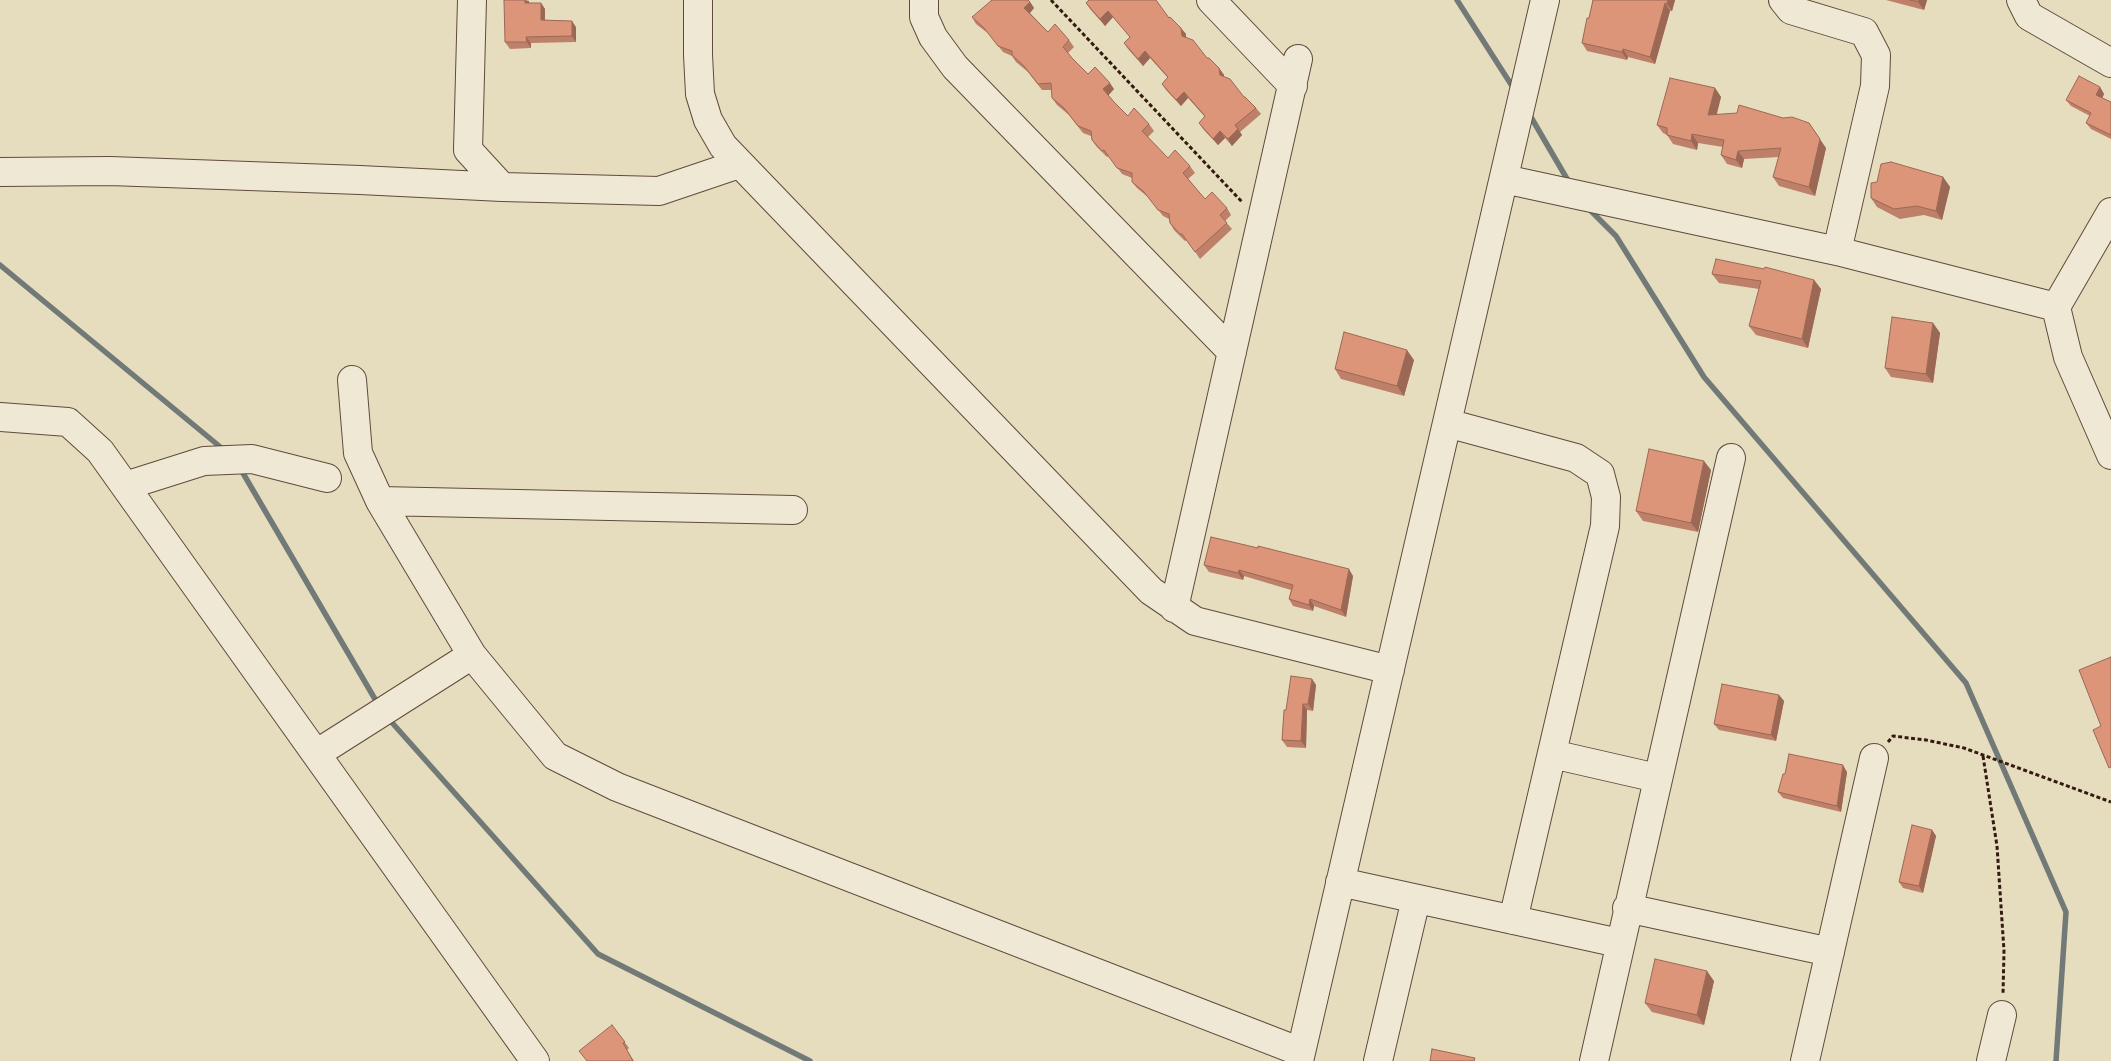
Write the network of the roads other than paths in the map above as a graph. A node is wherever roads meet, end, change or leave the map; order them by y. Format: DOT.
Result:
graph roads {
  1 [pos="472,0"];
  2 [pos="698,0"];
  3 [pos="924,0"];
  4 [pos="1211,0"];
  5 [pos="1545,0"];
  6 [pos="1783,0"];
  7 [pos="2021,0"];
  8 [pos="1298,59"];
  9 [pos="2111,63"];
  10 [pos="1293,86"];
  11 [pos="468,150"];
  12 [pos="739,164"];
  13 [pos="0,172"];
  14 [pos="1504,179"];
  15 [pos="452,185"];
  16 [pos="502,187"];
  17 [pos="2111,212"];
  18 [pos="1837,251"];
  19 [pos="2056,307"];
  20 [pos="1232,352"];
  21 [pos="352,380"];
  22 [pos="0,417"];
  23 [pos="1447,423"];
  24 [pos="2111,455"];
  25 [pos="1731,458"];
  26 [pos="327,478"];
  27 [pos="125,486"];
  28 [pos="380,501"];
  29 [pos="793,510"];
  30 [pos="1174,608"];
  31 [pos="472,655"];
  32 [pos="1390,670"];
  33 [pos="316,754"];
  34 [pos="1552,754"];
  35 [pos="1874,758"];
  36 [pos="1657,778"];
  37 [pos="1340,882"];
  38 [pos="1416,899"];
  39 [pos="1627,908"];
  40 [pos="1513,920"];
  41 [pos="1619,943"];
  42 [pos="1830,952"];
  43 [pos="2002,1015"];
  44 [pos="1300,1056"];
  45 [pos="535,1061"];
  46 [pos="1378,1061"];
  47 [pos="1594,1061"];
  48 [pos="1805,1061"];
  49 [pos="1991,1061"];
  1 -- 11 [label="street"];
  2 -- 12 [label="street"];
  3 -- 20 [label="street"];
  4 -- 10 [label="street"];
  5 -- 14 [label="street"];
  6 -- 18 [label="street"];
  7 -- 9 [label="street"];
  8 -- 10 [label="street"];
  10 -- 20 [label="street"];
  11 -- 15 [label="street"];
  11 -- 16 [label="street"];
  12 -- 16 [label="street"];
  12 -- 30 [label="street"];
  13 -- 15 [label="street"];
  14 -- 18 [label="street"];
  14 -- 23 [label="street"];
  15 -- 16 [label="street"];
  17 -- 19 [label="street"];
  18 -- 19 [label="street"];
  19 -- 24 [label="street"];
  20 -- 30 [label="street"];
  21 -- 28 [label="street"];
  22 -- 27 [label="street"];
  23 -- 32 [label="street"];
  23 -- 34 [label="street"];
  25 -- 36 [label="street"];
  26 -- 27 [label="street"];
  27 -- 33 [label="street"];
  28 -- 29 [label="street"];
  28 -- 31 [label="street"];
  30 -- 32 [label="street"];
  31 -- 33 [label="street"];
  31 -- 44 [label="street"];
  32 -- 37 [label="street"];
  33 -- 45 [label="street"];
  34 -- 36 [label="street"];
  34 -- 40 [label="street"];
  35 -- 42 [label="street"];
  36 -- 39 [label="street"];
  37 -- 38 [label="street"];
  37 -- 44 [label="street"];
  38 -- 40 [label="street"];
  38 -- 46 [label="street"];
  39 -- 41 [label="street"];
  39 -- 42 [label="street"];
  40 -- 41 [label="street"];
  41 -- 47 [label="street"];
  42 -- 48 [label="street"];
  43 -- 49 [label="street"];
}
